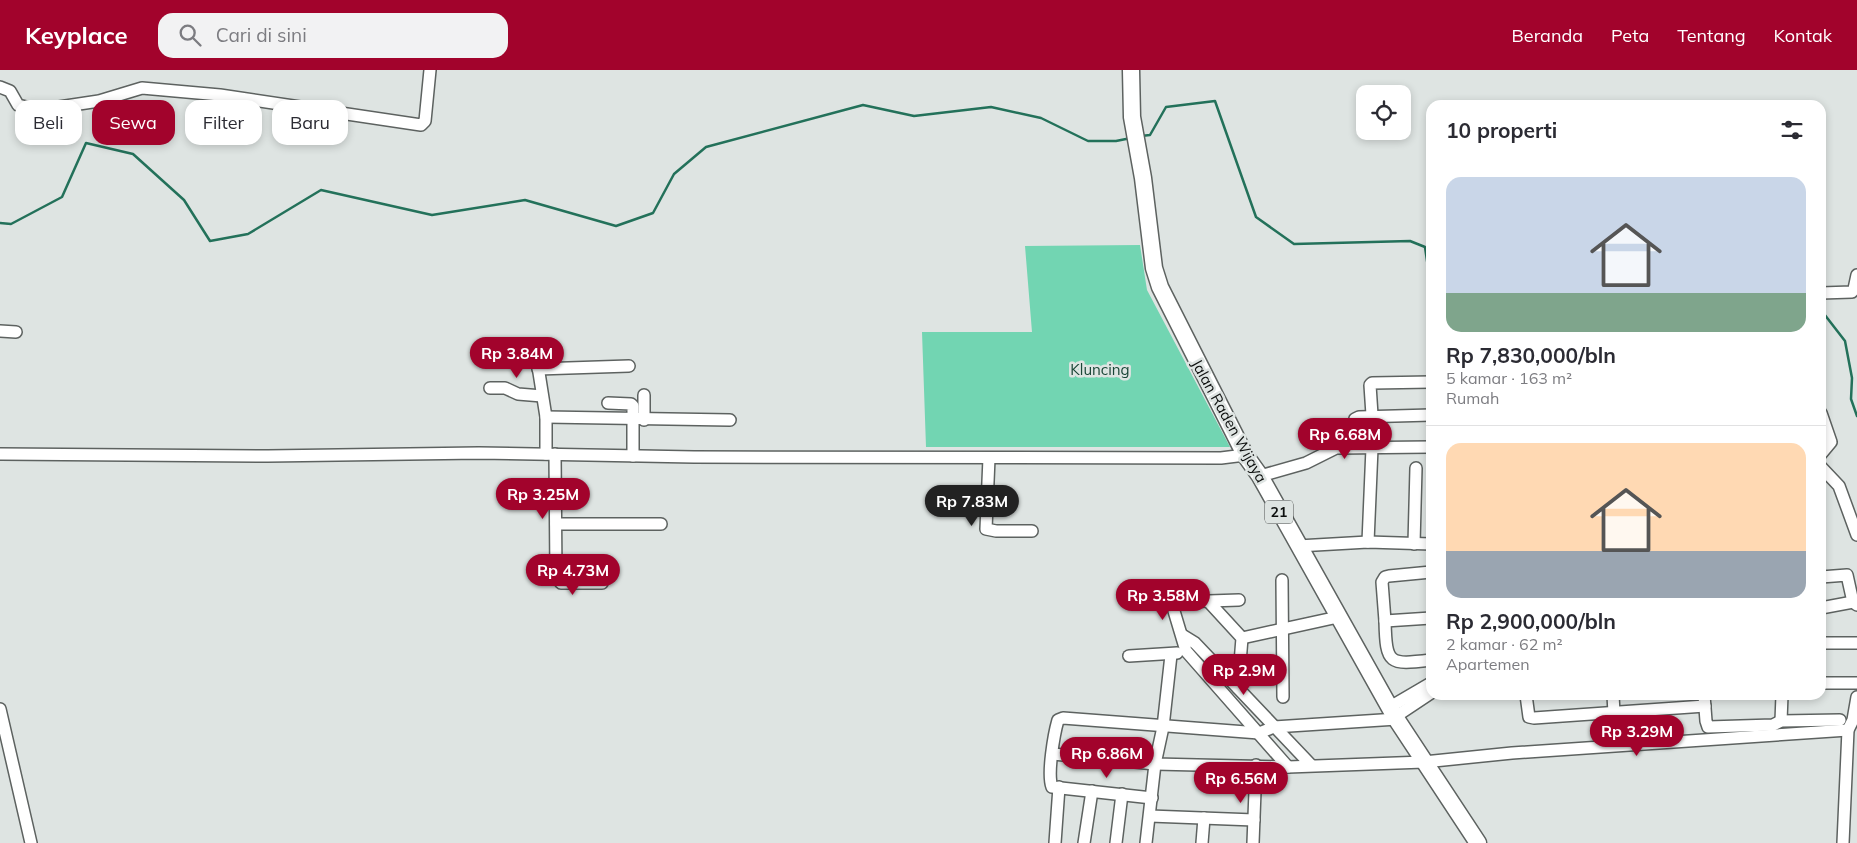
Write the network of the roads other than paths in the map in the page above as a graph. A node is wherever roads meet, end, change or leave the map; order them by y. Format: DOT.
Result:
graph roads {
  1 [pos="430,70"];
  2 [pos="1131,70"];
  3 [pos="0,87"];
  4 [pos="1857,275"];
  5 [pos="1826,293"];
  6 [pos="0,331"];
  7 [pos="16,332"];
  8 [pos="629,366"];
  9 [pos="1426,382"];
  10 [pos="490,388"];
  11 [pos="644,395"];
  12 [pos="542,396"];
  13 [pos="608,403"];
  14 [pos="1372,415"];
  15 [pos="1426,415"];
  16 [pos="546,418"];
  17 [pos="639,420"];
  18 [pos="730,420"];
  19 [pos="1826,433"];
  20 [pos="1358,446"];
  21 [pos="1426,447"];
  22 [pos="1372,448"];
  23 [pos="1826,448"];
  24 [pos="0,454"];
  25 [pos="551,454"];
  26 [pos="1245,455"];
  27 [pos="633,456"];
  28 [pos="989,458"];
  29 [pos="1416,468"];
  30 [pos="1826,472"];
  31 [pos="1260,476"];
  32 [pos="556,524"];
  33 [pos="662,524"];
  34 [pos="1032,531"];
  35 [pos="1857,535"];
  36 [pos="1368,542"];
  37 [pos="1414,544"];
  38 [pos="1426,544"];
  39 [pos="1298,546"];
  40 [pos="1426,573"];
  41 [pos="1826,577"];
  42 [pos="1282,580"];
  43 [pos="602,583"];
  44 [pos="1239,600"];
  45 [pos="1208,601"];
  46 [pos="1855,604"];
  47 [pos="1826,607"];
  48 [pos="1338,617"];
  49 [pos="1426,618"];
  50 [pos="1385,621"];
  51 [pos="1282,630"];
  52 [pos="1242,638"];
  53 [pos="1826,643"];
  54 [pos="1857,643"];
  55 [pos="1191,647"];
  56 [pos="1171,655"];
  57 [pos="1129,656"];
  58 [pos="1426,661"];
  59 [pos="1857,683"];
  60 [pos="1826,684"];
  61 [pos="1238,688"];
  62 [pos="1426,691"];
  63 [pos="1283,697"];
  64 [pos="1857,697"];
  65 [pos="1527,700"];
  66 [pos="1613,700"];
  67 [pos="1691,700"];
  68 [pos="1704,700"];
  69 [pos="1782,700"];
  70 [pos="1692,707"];
  71 [pos="0,709"];
  72 [pos="1614,713"];
  73 [pos="1394,714"];
  74 [pos="1840,720"];
  75 [pos="1781,721"];
  76 [pos="1852,723"];
  77 [pos="1163,727"];
  78 [pos="1274,727"];
  79 [pos="1259,733"];
  80 [pos="1053,754"];
  81 [pos="1424,762"];
  82 [pos="1155,764"];
  83 [pos="1311,765"];
  84 [pos="1256,766"];
  85 [pos="1288,767"];
  86 [pos="1059,788"];
  87 [pos="1092,791"];
  88 [pos="1122,794"];
  89 [pos="1152,798"];
  90 [pos="1150,816"];
  91 [pos="1204,818"];
  92 [pos="1254,820"];
  93 [pos="31,843"];
  94 [pos="1055,843"];
  95 [pos="1084,843"];
  96 [pos="1116,843"];
  97 [pos="1146,843"];
  98 [pos="1202,843"];
  99 [pos="1253,843"];
  100 [pos="1478,843"];
  101 [pos="1843,843"];
  1 -- 3 [label="street"];
  2 -- 26 [label="highway, Jalan Raden Wijaya / 21"];
  4 -- 5 [label="street"];
  6 -- 7 [label="street"];
  8 -- 12 [label="street"];
  9 -- 14 [label="street"];
  10 -- 12 [label="street"];
  11 -- 17 [label="street"];
  12 -- 16 [label="street"];
  13 -- 17 [label="street"];
  14 -- 15 [label="street"];
  14 -- 20 [label="street"];
  16 -- 17 [label="street"];
  16 -- 25 [label="street"];
  17 -- 18 [label="street"];
  17 -- 27 [label="street"];
  19 -- 23 [label="street"];
  20 -- 22 [label="street"];
  20 -- 31 [label="street"];
  21 -- 22 [label="street"];
  22 -- 36 [label="street"];
  24 -- 25 [label="street"];
  25 -- 27 [label="street"];
  25 -- 32 [label="street"];
  26 -- 28 [label="street"];
  26 -- 31 [label="highway, Jalan Raden Wijaya / 21"];
  27 -- 28 [label="street"];
  28 -- 34 [label="street"];
  29 -- 37 [label="street"];
  30 -- 35 [label="street"];
  31 -- 39 [label="highway, Jalan Raden Wijaya / 21"];
  32 -- 33 [label="street"];
  32 -- 43 [label="street"];
  36 -- 37 [label="street"];
  36 -- 39 [label="street"];
  37 -- 38 [label="street"];
  39 -- 48 [label="highway, Jalan Raden Wijaya / 21"];
  40 -- 50 [label="street"];
  41 -- 46 [label="street"];
  42 -- 51 [label="street"];
  44 -- 45 [label="street"];
  45 -- 52 [label="street"];
  45 -- 55 [label="street"];
  46 -- 47 [label="street"];
  48 -- 51 [label="street"];
  48 -- 73 [label="highway, Jalan Raden Wijaya / 21"];
  49 -- 50 [label="street"];
  50 -- 58 [label="street"];
  51 -- 52 [label="street"];
  51 -- 63 [label="street"];
  52 -- 61 [label="street"];
  53 -- 54 [label="street"];
  55 -- 56 [label="street"];
  55 -- 61 [label="street"];
  55 -- 79 [label="street"];
  56 -- 57 [label="street"];
  56 -- 77 [label="street"];
  59 -- 60 [label="street"];
  61 -- 78 [label="street"];
  62 -- 73 [label="street"];
  64 -- 76 [label="street"];
  65 -- 72 [label="street"];
  66 -- 72 [label="street"];
  67 -- 70 [label="street"];
  68 -- 70 [label="street"];
  68 -- 75 [label="street"];
  69 -- 75 [label="street"];
  70 -- 72 [label="street"];
  71 -- 93 [label="street"];
  73 -- 78 [label="street"];
  73 -- 81 [label="highway, Jalan Raden Wijaya / 21"];
  74 -- 75 [label="street"];
  76 -- 81 [label="street"];
  76 -- 101 [label="street"];
  77 -- 79 [label="street"];
  77 -- 80 [label="street"];
  77 -- 82 [label="street"];
  78 -- 79 [label="street"];
  78 -- 83 [label="street"];
  79 -- 85 [label="street"];
  80 -- 82 [label="street"];
  80 -- 86 [label="street"];
  81 -- 83 [label="street"];
  81 -- 100 [label="highway, Jalan Raden Wijaya / 21"];
  82 -- 84 [label="street"];
  82 -- 89 [label="street"];
  83 -- 85 [label="street"];
  84 -- 85 [label="street"];
  84 -- 92 [label="street"];
  86 -- 87 [label="street"];
  86 -- 94 [label="street"];
  87 -- 88 [label="street"];
  87 -- 95 [label="street"];
  88 -- 89 [label="street"];
  88 -- 96 [label="street"];
  89 -- 90 [label="street"];
  90 -- 91 [label="street"];
  90 -- 97 [label="street"];
  91 -- 92 [label="street"];
  91 -- 98 [label="street"];
  92 -- 99 [label="street"];
}
